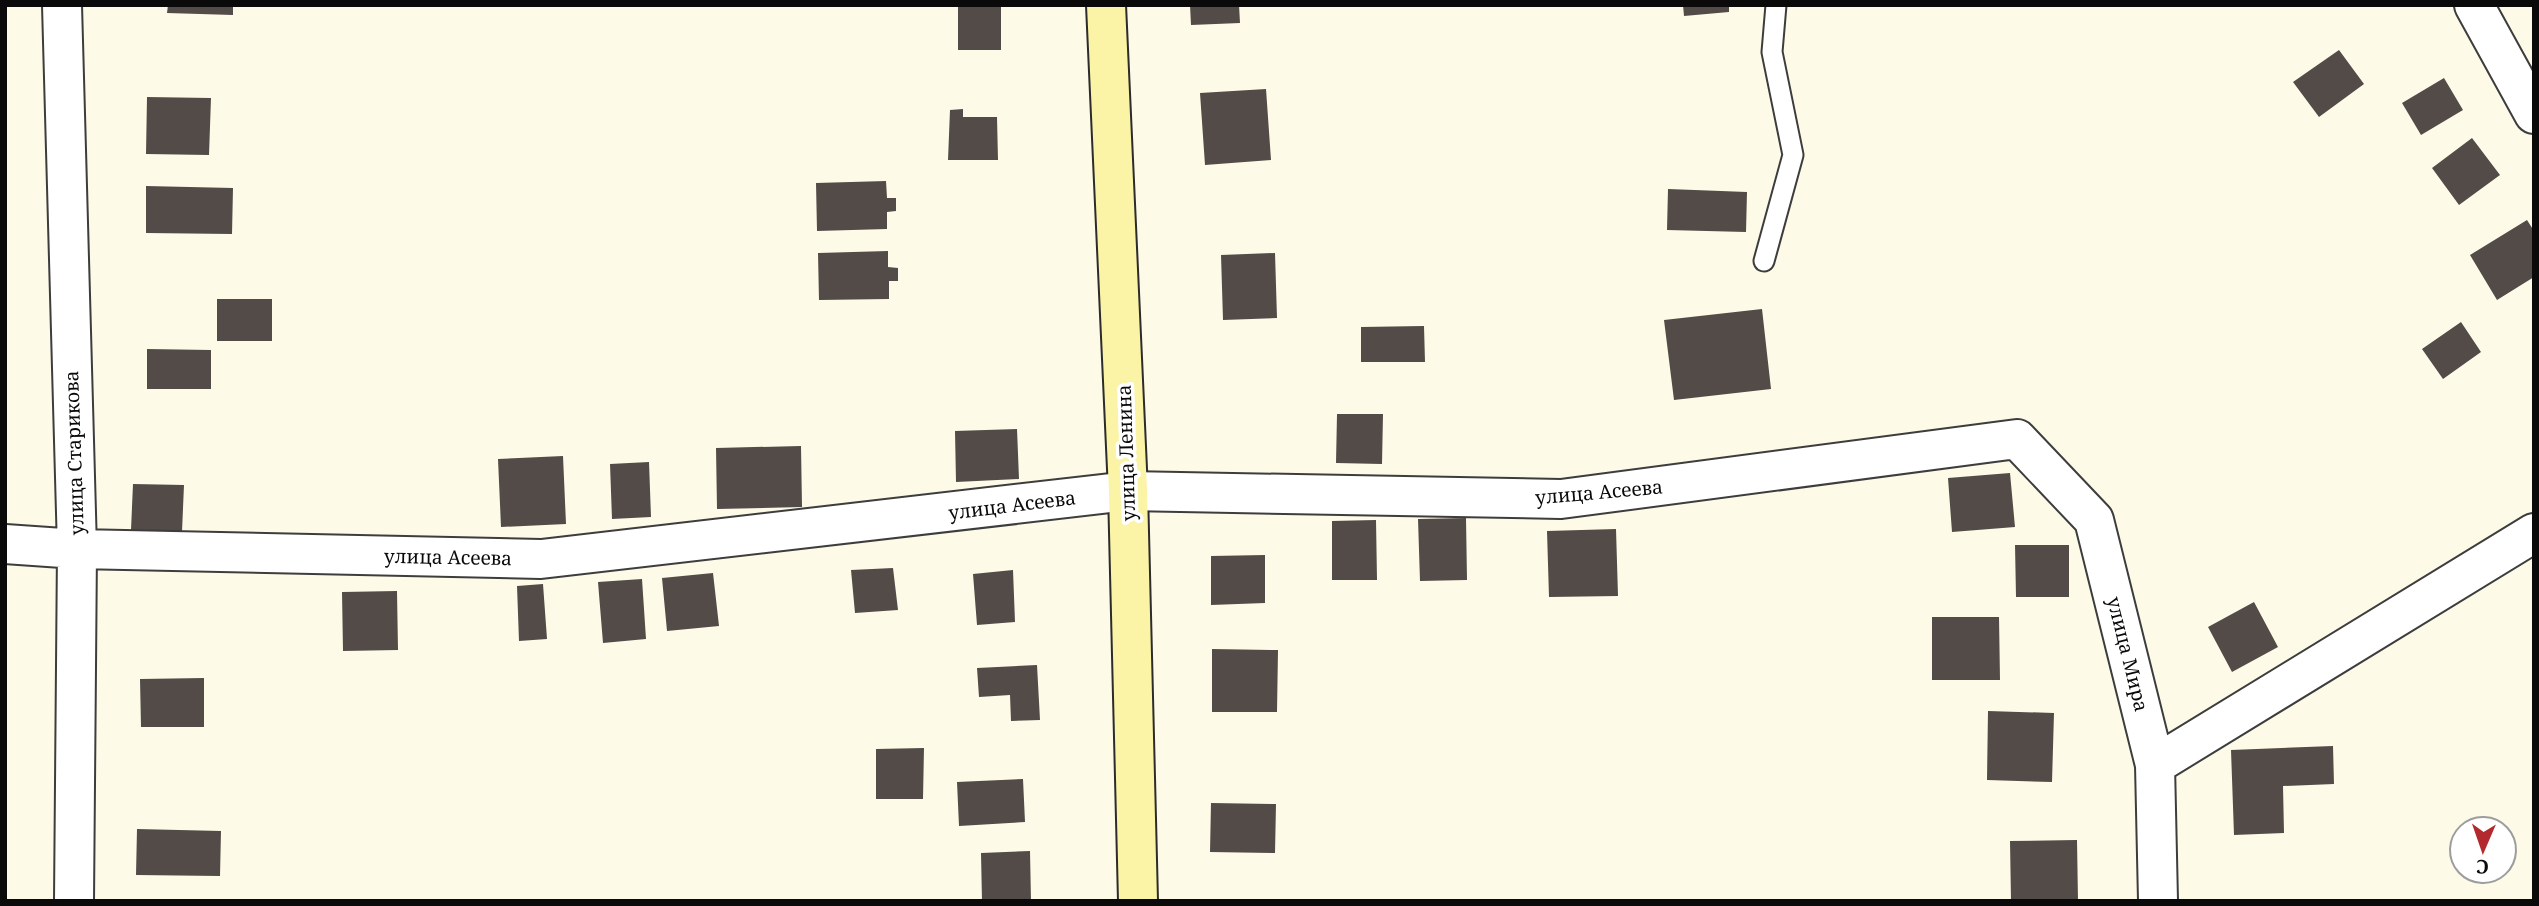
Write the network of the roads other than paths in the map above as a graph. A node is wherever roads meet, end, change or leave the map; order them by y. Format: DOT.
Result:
graph roads {
  1 [pos="62,5"];
  2 [pos="1106,5"];
  3 [pos="1776,5"];
  4 [pos="2474,5"];
  5 [pos="2534,114"];
  6 [pos="1764,261"];
  7 [pos="2017,439"];
  8 [pos="1128,491"];
  9 [pos="2534,533"];
  10 [pos="5,544"];
  11 [pos="77,549"];
  12 [pos="2155,765"];
  13 [pos="74,901"];
  14 [pos="1138,901"];
  15 [pos="2158,901"];
  1 -- 11 [label="street, улица Старикова"];
  2 -- 8 [label="street, улица Ленина"];
  3 -- 6 [label="lane"];
  4 -- 5 [label="street"];
  7 -- 8 [label="street, улица Асеева"];
  7 -- 12 [label="street, улица Мира"];
  8 -- 11 [label="street, улица Асеева"];
  8 -- 14 [label="street, улица Ленина"];
  9 -- 12 [label="street"];
  10 -- 11 [label="street, улица Асеева"];
  11 -- 13 [label="street, улица Старикова"];
  12 -- 15 [label="street, улица Мира"];
}
